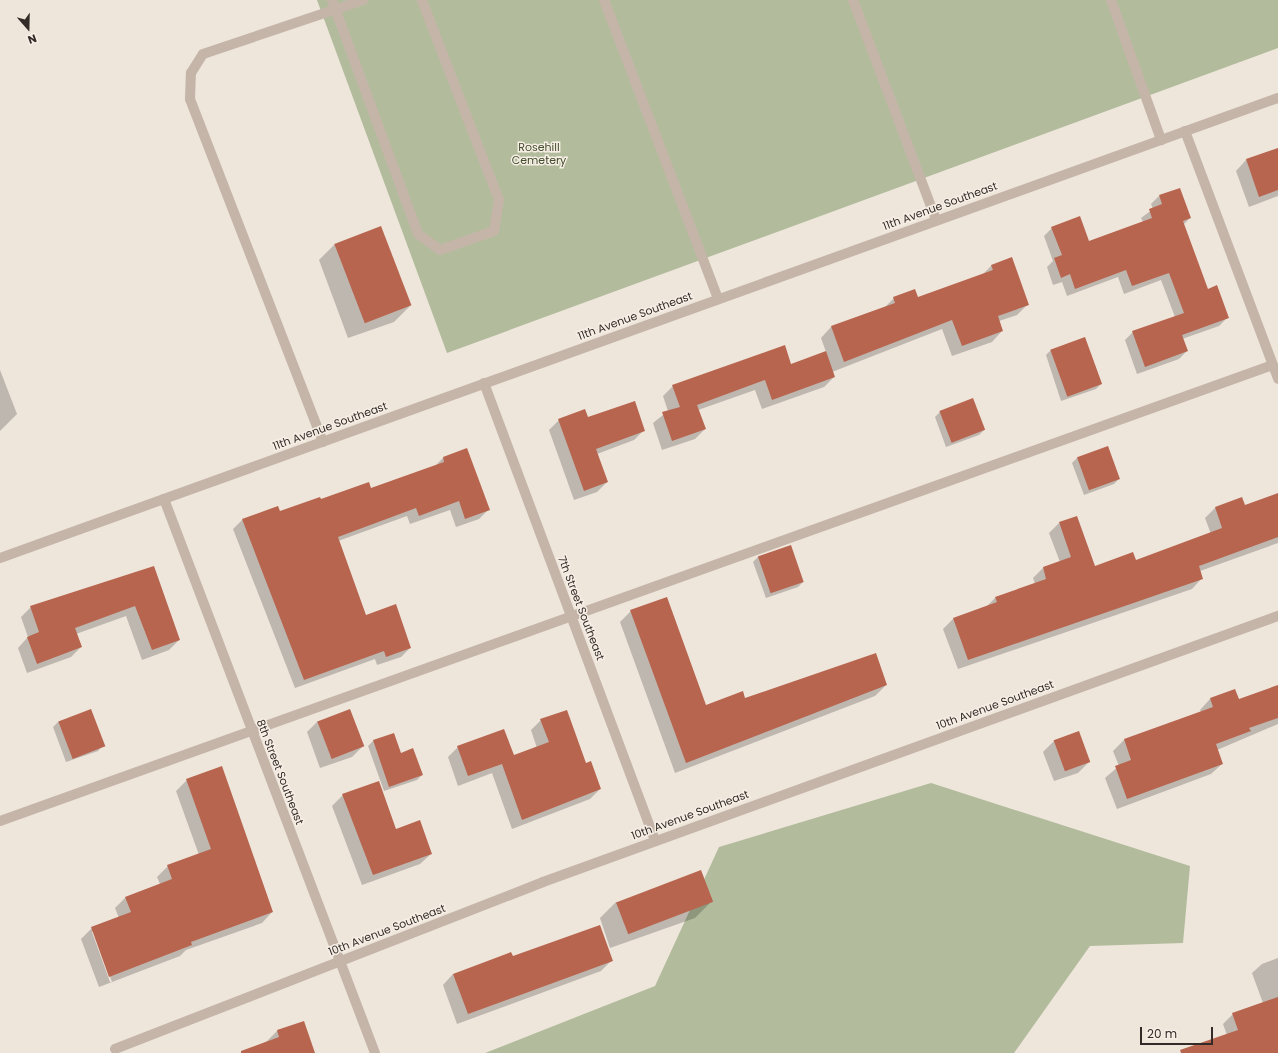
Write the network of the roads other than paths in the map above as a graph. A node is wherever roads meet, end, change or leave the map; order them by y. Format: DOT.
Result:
graph roads {
  1 [pos="363,0"];
  2 [pos="422,0"];
  3 [pos="853,0"];
  4 [pos="1111,0"];
  5 [pos="607,2"];
  6 [pos="334,4"];
  7 [pos="1278,98"];
  8 [pos="1185,131"];
  9 [pos="1161,140"];
  10 [pos="936,220"];
  11 [pos="718,299"];
  12 [pos="1274,365"];
  13 [pos="1278,379"];
  14 [pos="484,383"];
  15 [pos="323,442"];
  16 [pos="164,499"];
  17 [pos="0,558"];
  18 [pos="570,615"];
  19 [pos="1278,616"];
  20 [pos="251,730"];
  21 [pos="0,821"];
  22 [pos="655,841"];
  23 [pos="339,962"];
  24 [pos="115,1049"];
  25 [pos="375,1053"];
  1 -- 6 [label="street"];
  2 -- 6 [label="street"];
  3 -- 10 [label="street"];
  4 -- 9 [label="street"];
  5 -- 11 [label="street"];
  6 -- 15 [label="street"];
  7 -- 8 [label="street, 11th Avenue Southeast"];
  8 -- 9 [label="street, 11th Avenue Southeast"];
  8 -- 12 [label="street"];
  9 -- 10 [label="street, 11th Avenue Southeast"];
  10 -- 11 [label="street, 11th Avenue Southeast"];
  11 -- 14 [label="street, 11th Avenue Southeast"];
  12 -- 13 [label="street"];
  12 -- 18 [label="street"];
  14 -- 15 [label="street, 11th Avenue Southeast"];
  14 -- 18 [label="street, 7th Street Southeast"];
  15 -- 16 [label="street, 11th Avenue Southeast"];
  16 -- 17 [label="street, 11th Avenue Southeast"];
  16 -- 20 [label="street, 8th Street Southeast"];
  18 -- 20 [label="street"];
  18 -- 22 [label="street, 7th Street Southeast"];
  19 -- 22 [label="street, 10th Avenue Southeast"];
  20 -- 21 [label="street"];
  20 -- 23 [label="street, 8th Street Southeast"];
  22 -- 23 [label="street, 10th Avenue Southeast"];
  23 -- 24 [label="street, 10th Avenue Southeast"];
  23 -- 25 [label="street, 8th Street Southeast"];
}
